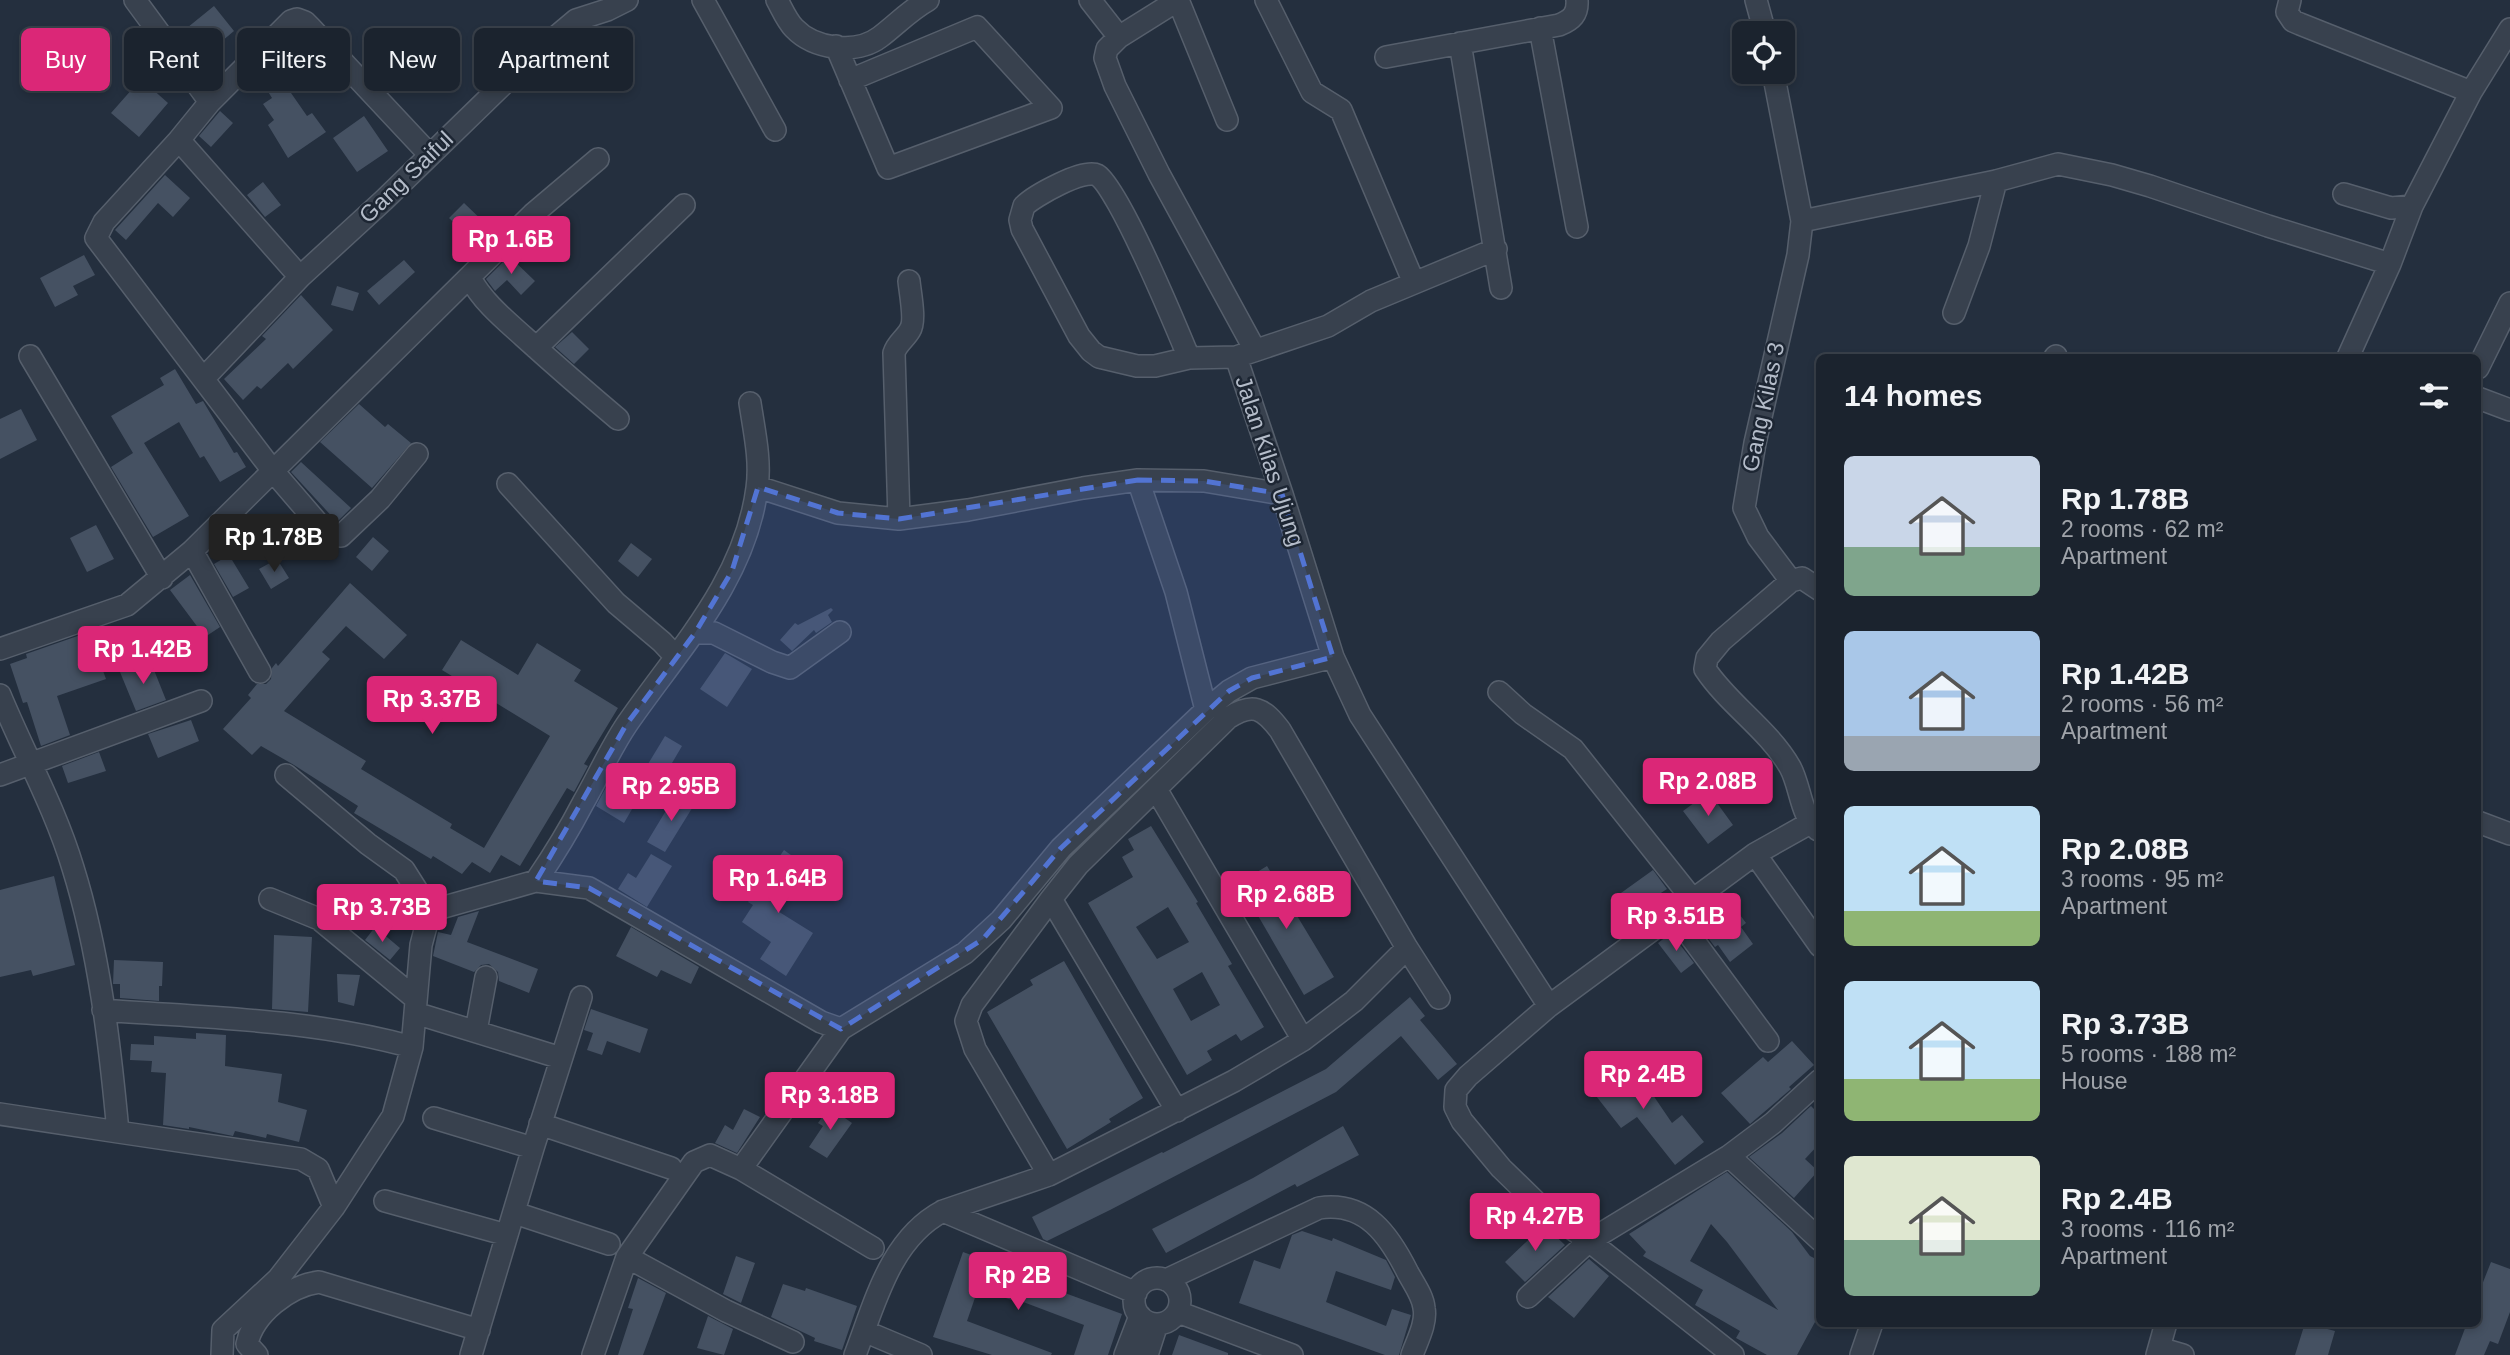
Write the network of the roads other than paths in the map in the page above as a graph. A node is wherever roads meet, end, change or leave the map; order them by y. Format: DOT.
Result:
graph roads {
  1 [pos="135,0"];
  2 [pos="627,0"];
  3 [pos="703,0"];
  4 [pos="777,0"];
  5 [pos="928,0"];
  6 [pos="1090,0"];
  7 [pos="1178,0"];
  8 [pos="1266,0"];
  9 [pos="1577,0"];
  10 [pos="1756,0"];
  11 [pos="2290,0"];
  12 [pos="605,5"];
  13 [pos="1762,21"];
  14 [pos="1540,28"];
  15 [pos="2510,29"];
  16 [pos="1119,37"];
  17 [pos="1460,44"];
  18 [pos="836,46"];
  19 [pos="1386,57"];
  20 [pos="850,80"];
  21 [pos="1775,84"];
  22 [pos="2471,92"];
  23 [pos="210,102"];
  24 [pos="1227,120"];
  25 [pos="775,130"];
  26 [pos="179,140"];
  27 [pos="429,154"];
  28 [pos="598,159"];
  29 [pos="1996,181"];
  30 [pos="2344,194"];
  31 [pos="684,205"];
  32 [pos="2412,206"];
  33 [pos="1802,221"];
  34 [pos="1577,227"];
  35 [pos="1496,248"];
  36 [pos="2390,264"];
  37 [pos="300,277"];
  38 [pos="470,278"];
  39 [pos="909,281"];
  40 [pos="1414,283"];
  41 [pos="1501,288"];
  42 [pos="2510,303"];
  43 [pos="1954,313"];
  44 [pos="536,348"];
  45 [pos="1245,354"];
  46 [pos="2351,354"];
  47 [pos="30,356"];
  48 [pos="1189,358"];
  49 [pos="2481,363"];
  50 [pos="204,378"];
  51 [pos="2481,399"];
  52 [pos="750,403"];
  53 [pos="2510,410"];
  54 [pos="618,419"];
  55 [pos="417,454"];
  56 [pos="273,471"];
  57 [pos="1138,480"];
  58 [pos="508,484"];
  59 [pos="758,487"];
  60 [pos="1282,494"];
  61 [pos="899,519"];
  62 [pos="192,551"];
  63 [pos="162,578"];
  64 [pos="1791,581"];
  65 [pos="1816,587"];
  66 [pos="840,632"];
  67 [pos="695,633"];
  68 [pos="0,649"];
  69 [pos="676,657"];
  70 [pos="1332,657"];
  71 [pos="260,672"];
  72 [pos="1499,692"];
  73 [pos="0,695"];
  74 [pos="201,701"];
  75 [pos="1206,709"];
  76 [pos="32,764"];
  77 [pos="0,775"];
  78 [pos="286,775"];
  79 [pos="1156,789"];
  80 [pos="2481,823"];
  81 [pos="1815,827"];
  82 [pos="2510,834"];
  83 [pos="1755,854"];
  84 [pos="536,881"];
  85 [pos="270,899"];
  86 [pos="1051,899"];
  87 [pos="1693,900"];
  88 [pos="430,911"];
  89 [pos="1674,914"];
  90 [pos="1816,940"];
  91 [pos="1407,948"];
  92 [pos="486,977"];
  93 [pos="581,997"];
  94 [pos="1439,998"];
  95 [pos="1549,1006"];
  96 [pos="420,1007"];
  97 [pos="103,1010"];
  98 [pos="841,1029"];
  99 [pos="476,1031"];
  100 [pos="1303,1040"];
  101 [pos="1768,1041"];
  102 [pos="412,1047"];
  103 [pos="561,1058"];
  104 [pos="1816,1084"];
  105 [pos="1177,1111"];
  106 [pos="0,1114"];
  107 [pos="433,1118"];
  108 [pos="540,1124"];
  109 [pos="118,1132"];
  110 [pos="533,1148"];
  111 [pos="1729,1156"];
  112 [pos="671,1168"];
  113 [pos="741,1169"];
  114 [pos="1049,1175"];
  115 [pos="385,1201"];
  116 [pos="334,1207"];
  117 [pos="943,1211"];
  118 [pos="515,1213"];
  119 [pos="507,1236"];
  120 [pos="1816,1236"];
  121 [pos="1589,1241"];
  122 [pos="608,1244"];
  123 [pos="873,1248"];
  124 [pos="627,1256"];
  125 [pos="1166,1280"];
  126 [pos="1136,1293"];
  127 [pos="1528,1297"];
  128 [pos="1178,1312"];
  129 [pos="1149,1320"];
  130 [pos="1871,1327"];
  131 [pos="2165,1327"];
  132 [pos="479,1330"];
  133 [pos="864,1331"];
  134 [pos="793,1342"];
  135 [pos="2158,1351"];
  136 [pos="222,1355"];
  137 [pos="257,1355"];
  138 [pos="471,1355"];
  139 [pos="593,1355"];
  140 [pos="855,1355"];
  141 [pos="921,1355"];
  142 [pos="1125,1355"];
  143 [pos="1147,1355"];
  144 [pos="1292,1355"];
  145 [pos="1412,1355"];
  146 [pos="1733,1355"];
  147 [pos="1861,1355"];
  148 [pos="2183,1355"];
  1 -- 23 [label="street"];
  2 -- 12 [label="street, Gang Saiful"];
  3 -- 25 [label="street"];
  4 -- 18 [label="street"];
  5 -- 18 [label="street"];
  6 -- 16 [label="street"];
  7 -- 16 [label="street"];
  7 -- 24 [label="street"];
  8 -- 40 [label="street"];
  9 -- 14 [label="street"];
  10 -- 13 [label="street"];
  11 -- 22 [label="street"];
  12 -- 27 [label="street, Gang Saiful"];
  14 -- 17 [label="street"];
  14 -- 34 [label="street"];
  15 -- 22 [label="street"];
  16 -- 45 [label="street"];
  17 -- 19 [label="street"];
  17 -- 35 [label="street"];
  18 -- 20 [label="street"];
  20 -- 20 [label="street"];
  21 -- 33 [label="street, Gang Kilas 3"];
  22 -- 32 [label="street"];
  23 -- 26 [label="street"];
  23 -- 27 [label="street"];
  26 -- 37 [label="street"];
  26 -- 50 [label="street"];
  27 -- 37 [label="street, Gang Saiful"];
  28 -- 38 [label="street"];
  29 -- 33 [label="street"];
  29 -- 36 [label="street"];
  29 -- 43 [label="street"];
  30 -- 32 [label="street"];
  31 -- 44 [label="street"];
  32 -- 36 [label="street"];
  33 -- 64 [label="street, Gang Kilas 3"];
  35 -- 40 [label="street"];
  35 -- 41 [label="street"];
  36 -- 46 [label="street"];
  37 -- 50 [label="street, Gang Saiful"];
  38 -- 44 [label="street"];
  38 -- 56 [label="street"];
  39 -- 61 [label="street"];
  40 -- 45 [label="street"];
  42 -- 49 [label="street"];
  44 -- 54 [label="street"];
  45 -- 48 [label="street, Jalan Kilas Ujung"];
  45 -- 60 [label="street, Jalan Kilas Ujung"];
  47 -- 63 [label="street"];
  48 -- 48 [label="street, Jalan Kilas Ujung"];
  50 -- 56 [label="street"];
  51 -- 53 [label="street"];
  52 -- 59 [label="street"];
  55 -- 56 [label="street"];
  56 -- 62 [label="street"];
  57 -- 60 [label="street"];
  57 -- 61 [label="street"];
  57 -- 75 [label="street"];
  58 -- 69 [label="street"];
  59 -- 61 [label="street"];
  59 -- 67 [label="street"];
  60 -- 70 [label="street, Jalan Kilas Ujung"];
  62 -- 63 [label="street"];
  62 -- 71 [label="street"];
  63 -- 68 [label="street"];
  64 -- 65 [label="street"];
  64 -- 81 [label="street"];
  66 -- 67 [label="street"];
  67 -- 69 [label="street"];
  69 -- 84 [label="street"];
  70 -- 75 [label="street"];
  70 -- 95 [label="street, Jalan Kilas Ujung"];
  72 -- 87 [label="street"];
  73 -- 76 [label="street"];
  74 -- 76 [label="street"];
  75 -- 98 [label="street"];
  76 -- 77 [label="street"];
  76 -- 97 [label="street"];
  78 -- 88 [label="street"];
  79 -- 86 [label="street"];
  79 -- 91 [label="street"];
  79 -- 100 [label="street"];
  80 -- 82 [label="street"];
  81 -- 83 [label="street"];
  83 -- 87 [label="street"];
  83 -- 90 [label="street"];
  84 -- 88 [label="street"];
  84 -- 98 [label="street"];
  85 -- 96 [label="street"];
  86 -- 105 [label="street"];
  86 -- 114 [label="street"];
  87 -- 89 [label="street"];
  88 -- 96 [label="street"];
  89 -- 95 [label="street"];
  89 -- 101 [label="street"];
  91 -- 94 [label="street"];
  91 -- 100 [label="street"];
  92 -- 99 [label="street"];
  93 -- 103 [label="street"];
  95 -- 121 [label="street"];
  96 -- 99 [label="street"];
  96 -- 102 [label="street"];
  97 -- 102 [label="street"];
  97 -- 109 [label="street"];
  98 -- 113 [label="street"];
  99 -- 103 [label="street"];
  100 -- 105 [label="street"];
  102 -- 116 [label="street"];
  103 -- 108 [label="street"];
  104 -- 111 [label="street"];
  105 -- 114 [label="street"];
  106 -- 109 [label="street"];
  107 -- 110 [label="street"];
  108 -- 110 [label="street"];
  108 -- 112 [label="street"];
  109 -- 116 [label="street"];
  110 -- 118 [label="street"];
  111 -- 120 [label="street"];
  111 -- 121 [label="street"];
  113 -- 123 [label="street"];
  113 -- 124 [label="street"];
  114 -- 117 [label="street"];
  115 -- 119 [label="street"];
  116 -- 136 [label="street"];
  117 -- 126 [label="street"];
  117 -- 133 [label="street"];
  118 -- 119 [label="street"];
  118 -- 122 [label="street"];
  119 -- 132 [label="street"];
  121 -- 127 [label="street"];
  121 -- 146 [label="street"];
  124 -- 134 [label="street"];
  124 -- 139 [label="street"];
  125 -- 126 [label="street"];
  125 -- 128 [label="street"];
  125 -- 145 [label="street"];
  126 -- 129 [label="street"];
  128 -- 129 [label="street"];
  128 -- 144 [label="street"];
  129 -- 142 [label="street"];
  129 -- 143 [label="street"];
  130 -- 147 [label="street"];
  131 -- 135 [label="street"];
  132 -- 137 [label="street"];
  132 -- 138 [label="street"];
  133 -- 140 [label="street"];
  133 -- 141 [label="street"];
  135 -- 148 [label="street"];
}
